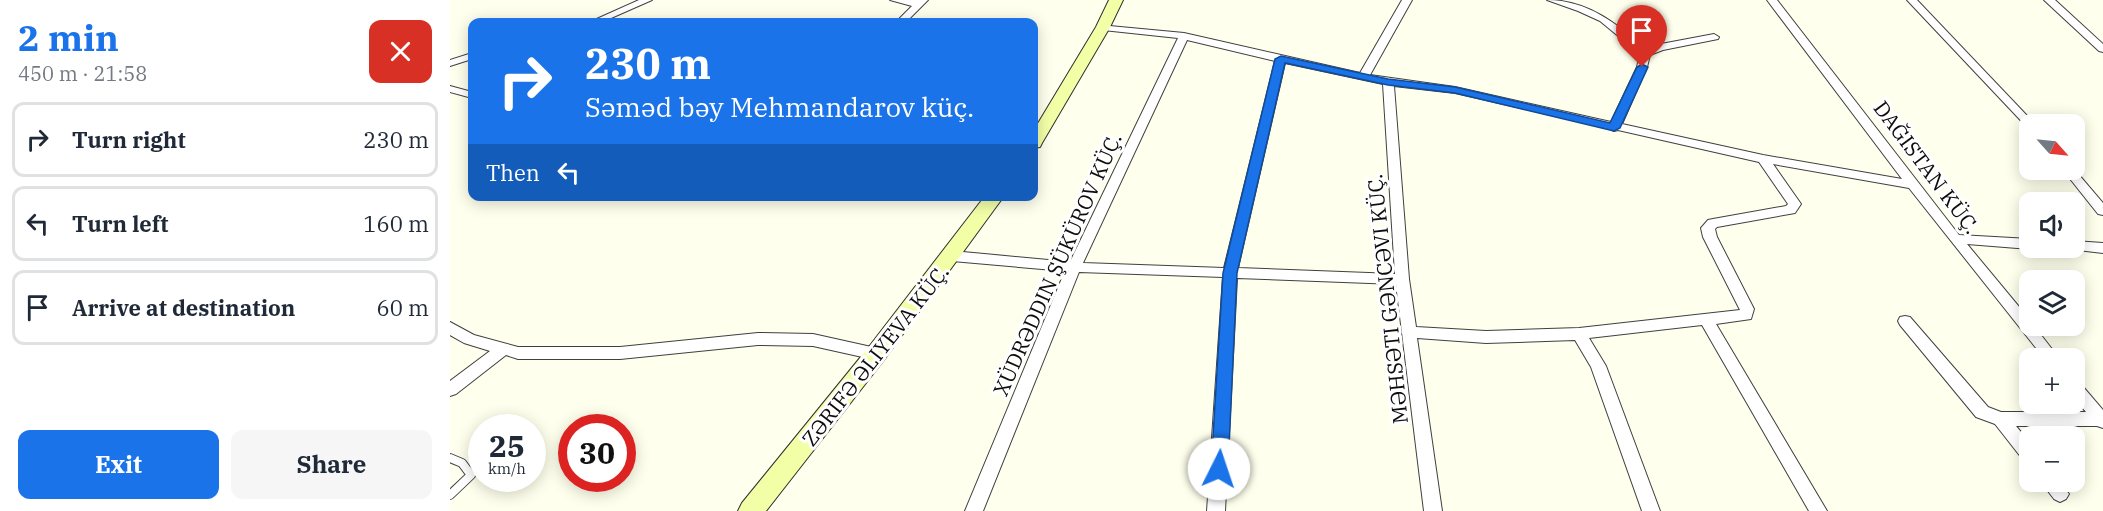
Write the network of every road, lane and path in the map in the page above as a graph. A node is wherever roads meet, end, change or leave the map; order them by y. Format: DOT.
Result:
graph roads {
  1 [pos="647,0"];
  2 [pos="895,0"];
  3 [pos="1116,0"];
  4 [pos="1407,0"];
  5 [pos="1552,0"];
  6 [pos="1772,0"];
  7 [pos="1912,0"];
  8 [pos="2049,0"];
  9 [pos="921,2"];
  10 [pos="604,18"];
  11 [pos="905,18"];
  12 [pos="1103,27"];
  13 [pos="1185,36"];
  14 [pos="1714,37"];
  15 [pos="2103,49"];
  16 [pos="1645,53"];
  17 [pos="468,57"];
  18 [pos="1281,59"];
  19 [pos="450,63"];
  20 [pos="1364,76"];
  21 [pos="1388,82"];
  22 [pos="450,89"];
  23 [pos="468,94"];
  24 [pos="2020,114"];
  25 [pos="1614,128"];
  26 [pos="1038,136"];
  27 [pos="1763,159"];
  28 [pos="2077,180"];
  29 [pos="1915,185"];
  30 [pos="991,201"];
  31 [pos="2103,211"];
  32 [pos="1955,239"];
  33 [pos="2019,243"];
  34 [pos="2085,247"];
  35 [pos="2103,248"];
  36 [pos="952,256"];
  37 [pos="1074,267"];
  38 [pos="1230,273"];
  39 [pos="1402,279"];
  40 [pos="1706,321"];
  41 [pos="1905,321"];
  42 [pos="450,328"];
  43 [pos="1408,332"];
  44 [pos="1579,334"];
  45 [pos="2044,348"];
  46 [pos="503,349"];
  47 [pos="876,354"];
  48 [pos="450,390"];
  49 [pos="2085,399"];
  50 [pos="2001,419"];
  51 [pos="2102,420"];
  52 [pos="2019,442"];
  53 [pos="450,458"];
  54 [pos="450,495"];
  55 [pos="752,511"];
  56 [pos="974,511"];
  57 [pos="1216,511"];
  58 [pos="1433,511"];
  59 [pos="1651,511"];
  60 [pos="1818,511"];
  1 -- 10 [label="street"];
  2 -- 9 [label="street"];
  3 -- 12 [label="street"];
  4 -- 20 [label="street"];
  5 -- 16 [label="street"];
  6 -- 29 [label="street"];
  7 -- 24 [label="street"];
  8 -- 15 [label="street"];
  9 -- 11 [label="street"];
  12 -- 13 [label="street"];
  12 -- 26 [label="street"];
  13 -- 18 [label="street"];
  13 -- 37 [label="street, XÜDRƏDDIN ŞÜKÜROV KÜÇ."];
  14 -- 16 [label="street"];
  16 -- 25 [label="street"];
  17 -- 19 [label="street"];
  18 -- 20 [label="street"];
  18 -- 38 [label="street"];
  20 -- 21 [label="street"];
  21 -- 25 [label="street"];
  21 -- 39 [label="street, MƏHSƏTI GƏNCƏVI KÜÇ."];
  22 -- 23 [label="street"];
  25 -- 27 [label="street"];
  27 -- 29 [label="street"];
  27 -- 40 [label="street"];
  28 -- 31 [label="street"];
  29 -- 32 [label="street"];
  30 -- 36 [label="street, ZƏRIFƏ ƏLIYEVA KÜÇ."];
  32 -- 33 [label="street"];
  32 -- 45 [label="street"];
  34 -- 35 [label="street"];
  36 -- 37 [label="street"];
  36 -- 47 [label="street, ZƏRIFƏ ƏLIYEVA KÜÇ."];
  37 -- 38 [label="street"];
  37 -- 56 [label="street, XÜDRƏDDIN ŞÜKÜROV KÜÇ."];
  38 -- 39 [label="street"];
  38 -- 57 [label="street"];
  39 -- 43 [label="street, MƏHSƏTI GƏNCƏVI KÜÇ."];
  40 -- 44 [label="street"];
  40 -- 60 [label="street"];
  41 -- 50 [label="street"];
  42 -- 46 [label="street"];
  43 -- 44 [label="street"];
  43 -- 58 [label="street, MƏHSƏTI GƏNCƏVI KÜÇ."];
  44 -- 59 [label="street"];
  46 -- 47 [label="street"];
  46 -- 48 [label="street"];
  47 -- 55 [label="street, ZƏRIFƏ ƏLIYEVA KÜÇ."];
  49 -- 51 [label="street"];
  50 -- 51 [label="street"];
  50 -- 52 [label="street"];
  53 -- 54 [label="lane"];
}
